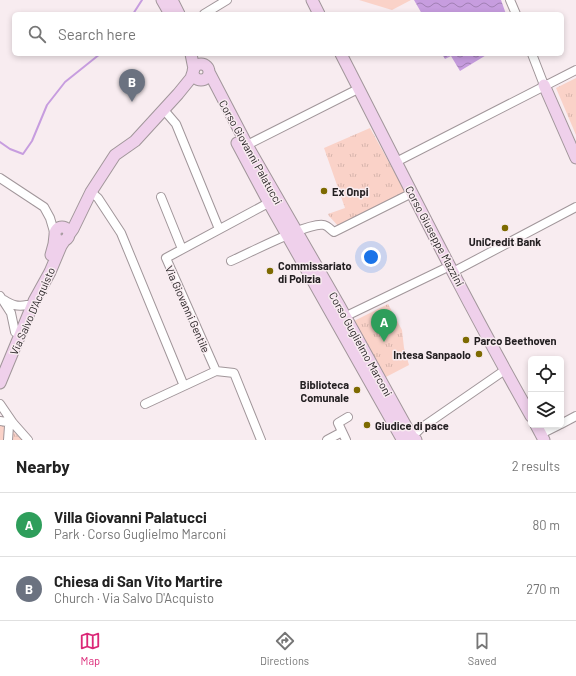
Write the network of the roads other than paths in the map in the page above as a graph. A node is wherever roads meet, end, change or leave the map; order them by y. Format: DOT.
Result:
graph roads {
  1 [pos="162,0"];
  2 [pos="172,0"];
  3 [pos="227,0"];
  4 [pos="312,0"];
  5 [pos="510,0"];
  6 [pos="169,12"];
  7 [pos="178,12"];
  8 [pos="207,12"];
  9 [pos="318,12"];
  10 [pos="515,12"];
  11 [pos="191,56"];
  12 [pos="200,56"];
  13 [pos="342,56"];
  14 [pos="533,56"];
  15 [pos="194,69"];
  16 [pos="576,70"];
  17 [pos="205,75"];
  18 [pos="544,85"];
  19 [pos="358,89"];
  20 [pos="178,94"];
  21 [pos="164,110"];
  22 [pos="244,147"];
  23 [pos="576,158"];
  24 [pos="396,162"];
  25 [pos="0,178"];
  26 [pos="91,192"];
  27 [pos="412,193"];
  28 [pos="161,197"];
  29 [pos="273,201"];
  30 [pos="576,207"];
  31 [pos="219,229"];
  32 [pos="55,234"];
  33 [pos="291,234"];
  34 [pos="66,235"];
  35 [pos="182,249"];
  36 [pos="231,262"];
  37 [pos="452,268"];
  38 [pos="2,298"];
  39 [pos="27,304"];
  40 [pos="340,318"];
  41 [pos="15,332"];
  42 [pos="505,370"];
  43 [pos="0,371"];
  44 [pos="216,371"];
  45 [pos="0,383"];
  46 [pos="184,386"];
  47 [pos="0,404"];
  48 [pos="145,404"];
  49 [pos="528,411"];
  50 [pos="576,416"];
  51 [pos="348,417"];
  52 [pos="0,421"];
  53 [pos="564,423"];
  54 [pos="13,424"];
  55 [pos="552,428"];
  56 [pos="540,433"];
  57 [pos="344,436"];
  58 [pos="408,437"];
  59 [pos="8,440"];
  60 [pos="28,440"];
  61 [pos="262,440"];
  62 [pos="328,440"];
  1 -- 6 [label="street"];
  2 -- 7 [label="street"];
  3 -- 8 [label="street"];
  4 -- 9 [label="street"];
  5 -- 10 [label="street"];
  11 -- 15 [label="street, Corso Giovanni Palatucci"];
  12 -- 17 [label="street, Corso Giovanni Palatucci"];
  13 -- 19 [label="street, Corso Giuseppe Mazzini"];
  14 -- 18 [label="street"];
  15 -- 17 [label="street, Corso Giovanni Palatucci"];
  15 -- 20 [label="street"];
  16 -- 18 [label="street"];
  17 -- 20 [label="street"];
  17 -- 22 [label="street, Corso Giovanni Palatucci"];
  18 -- 23 [label="street"];
  18 -- 24 [label="street"];
  19 -- 22 [label="street"];
  19 -- 24 [label="street, Corso Giuseppe Mazzini"];
  20 -- 21 [label="street"];
  21 -- 26 [label="street"];
  21 -- 31 [label="street"];
  22 -- 29 [label="street, Corso Giovanni Palatucci"];
  24 -- 27 [label="street, Corso Giuseppe Mazzini"];
  25 -- 32 [label="street"];
  26 -- 34 [label="street"];
  26 -- 46 [label="street"];
  27 -- 33 [label="street"];
  27 -- 37 [label="street, Corso Giuseppe Mazzini"];
  28 -- 35 [label="street"];
  29 -- 31 [label="street, Via Giovanni Gentile"];
  29 -- 33 [label="street, Corso Giovanni Palatucci"];
  30 -- 37 [label="street"];
  31 -- 35 [label="street, Via Giovanni Gentile"];
  32 -- 34 [label="street"];
  32 -- 39 [label="street, Via Salvo D'Acquisto"];
  33 -- 36 [label="street"];
  33 -- 40 [label="street, Corso Guglielmo Marconi"];
  34 -- 45 [label="street, Via Salvo D'Acquisto"];
  35 -- 44 [label="street, Via Giovanni Gentile"];
  37 -- 40 [label="street"];
  37 -- 42 [label="street, Corso Giuseppe Mazzini"];
  38 -- 39 [label="street"];
  38 -- 41 [label="street"];
  39 -- 41 [label="street, Via Salvo D'Acquisto"];
  40 -- 58 [label="street, Corso Guglielmo Marconi"];
  41 -- 43 [label="street, Via Salvo D'Acquisto"];
  42 -- 49 [label="street, Corso Giuseppe Mazzini"];
  42 -- 58 [label="street"];
  44 -- 46 [label="street"];
  44 -- 61 [label="street"];
  46 -- 48 [label="street"];
  47 -- 54 [label="street"];
  50 -- 53 [label="street"];
  51 -- 57 [label="street"];
  52 -- 54 [label="street"];
  54 -- 59 [label="street"];
  54 -- 60 [label="street"];
  55 -- 56 [label="street"];
  57 -- 62 [label="street"];
}
